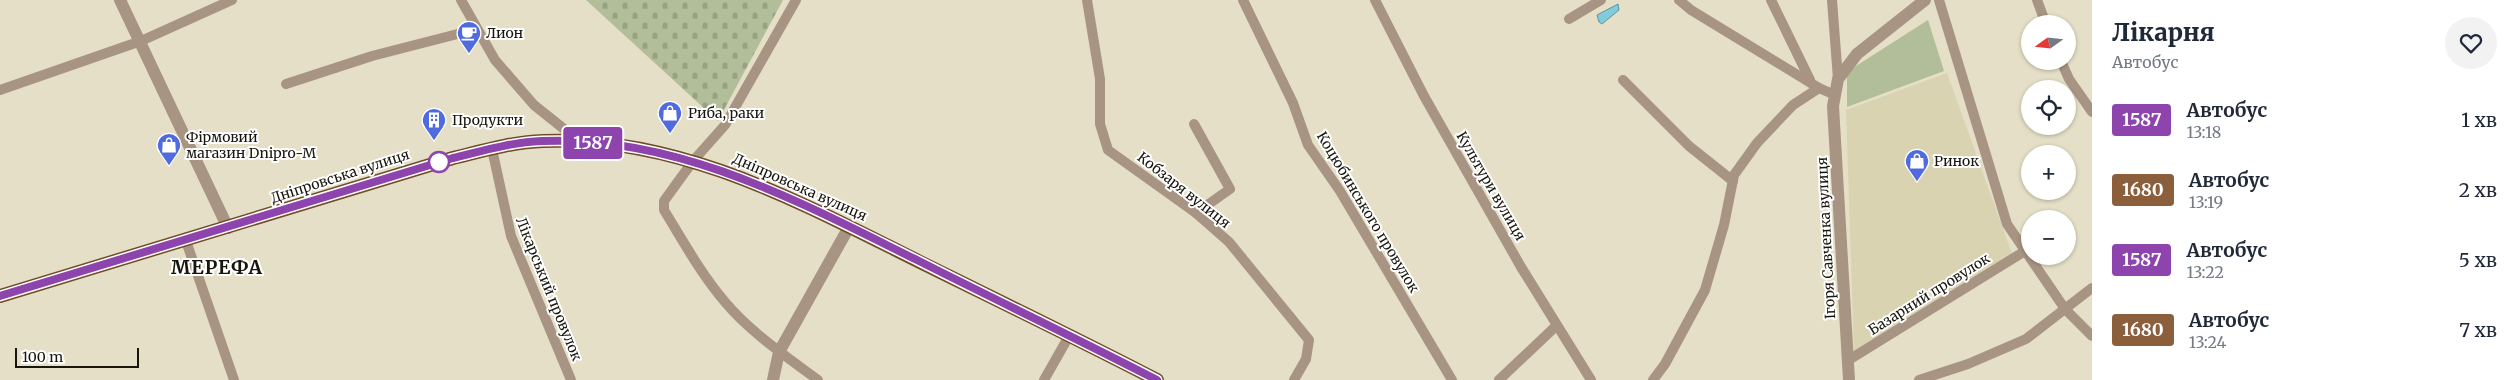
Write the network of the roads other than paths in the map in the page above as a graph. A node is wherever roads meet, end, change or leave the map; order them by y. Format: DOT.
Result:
graph roads {
  1 [pos="120,0"];
  2 [pos="232,0"];
  3 [pos="461,0"];
  4 [pos="796,0"];
  5 [pos="1087,0"];
  6 [pos="1243,0"];
  7 [pos="1376,0"];
  8 [pos="1601,0"];
  9 [pos="1679,0"];
  10 [pos="1771,0"];
  11 [pos="1832,0"];
  12 [pos="1925,0"];
  13 [pos="1939,0"];
  14 [pos="2037,0"];
  15 [pos="2043,15"];
  16 [pos="1569,19"];
  17 [pos="477,28"];
  18 [pos="141,42"];
  19 [pos="2065,70"];
  20 [pos="1838,79"];
  21 [pos="1623,80"];
  22 [pos="286,84"];
  23 [pos="1814,84"];
  24 [pos="0,90"];
  25 [pos="1835,94"];
  26 [pos="2092,112"];
  27 [pos="1194,124"];
  28 [pos="579,141"];
  29 [pos="492,148"];
  30 [pos="693,161"];
  31 [pos="1733,182"];
  32 [pos="1196,213"];
  33 [pos="849,227"];
  34 [pos="228,228"];
  35 [pos="186,240"];
  36 [pos="2021,245"];
  37 [pos="2021,253"];
  38 [pos="2035,265"];
  39 [pos="2092,288"];
  40 [pos="0,296"];
  41 [pos="2065,309"];
  42 [pos="1556,326"];
  43 [pos="1070,336"];
  44 [pos="2092,336"];
  45 [pos="779,352"];
  46 [pos="1848,361"];
  47 [pos="234,380"];
  48 [pos="571,380"];
  49 [pos="773,380"];
  50 [pos="818,380"];
  51 [pos="1044,380"];
  52 [pos="1157,380"];
  53 [pos="1294,380"];
  54 [pos="1452,380"];
  55 [pos="1498,380"];
  56 [pos="1591,380"];
  57 [pos="1653,380"];
  58 [pos="1849,380"];
  59 [pos="1919,380"];
  1 -- 18 [label="street"];
  2 -- 18 [label="street"];
  3 -- 17 [label="street"];
  4 -- 30 [label="street"];
  5 -- 32 [label="street, Кобзаря вулиця"];
  6 -- 54 [label="street, Коцюбинського провулок"];
  7 -- 42 [label="street, Культури вулиця"];
  8 -- 16 [label="street"];
  9 -- 23 [label="street"];
  10 -- 23 [label="street"];
  11 -- 20 [label="street"];
  12 -- 20 [label="street"];
  13 -- 36 [label="street"];
  14 -- 15 [label="street"];
  17 -- 22 [label="street"];
  17 -- 28 [label="street"];
  18 -- 24 [label="street"];
  18 -- 34 [label="street"];
  19 -- 26 [label="street"];
  20 -- 25 [label="street, Ігоря Савченка вулиця"];
  21 -- 31 [label="street"];
  23 -- 25 [label="street"];
  23 -- 31 [label="street"];
  25 -- 46 [label="street, Ігоря Савченка вулиця"];
  27 -- 32 [label="street"];
  28 -- 29 [label="highway, Дніпровська вулиця"];
  28 -- 30 [label="highway, Дніпровська вулиця"];
  29 -- 34 [label="highway, Дніпровська вулиця"];
  29 -- 48 [label="street, Лікарський провулок"];
  30 -- 33 [label="highway, Дніпровська вулиця"];
  30 -- 45 [label="street"];
  31 -- 57 [label="street"];
  32 -- 53 [label="street, Кобзаря вулиця"];
  33 -- 43 [label="highway, Дніпровська вулиця"];
  33 -- 45 [label="street"];
  34 -- 35 [label="highway, Дніпровська вулиця"];
  35 -- 40 [label="highway, Дніпровська вулиця"];
  35 -- 47 [label="street"];
  37 -- 46 [label="street, Базарний провулок"];
  38 -- 41 [label="street"];
  39 -- 41 [label="street"];
  41 -- 44 [label="street"];
  41 -- 59 [label="street"];
  42 -- 55 [label="street"];
  42 -- 56 [label="street, Культури вулиця"];
  43 -- 51 [label="street"];
  43 -- 52 [label="highway, Дніпровська вулиця"];
  45 -- 49 [label="street"];
  45 -- 50 [label="street"];
  46 -- 58 [label="street, Ігоря Савченка вулиця"];
}
